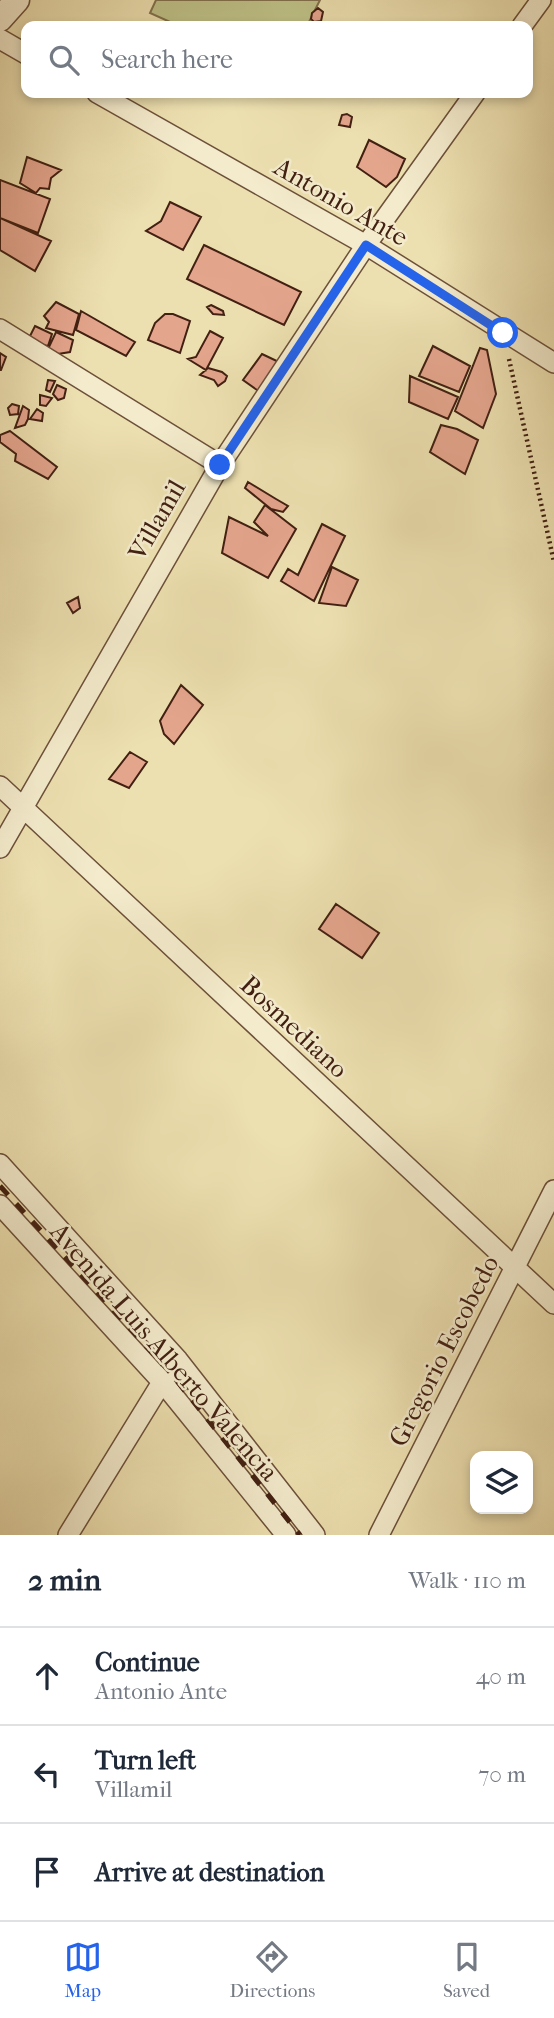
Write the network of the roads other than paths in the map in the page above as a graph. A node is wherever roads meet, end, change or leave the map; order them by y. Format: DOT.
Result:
graph roads {
  1 [pos="17,0"];
  2 [pos="541,0"];
  3 [pos="0,19"];
  4 [pos="526,21"];
  5 [pos="0,39"];
  6 [pos="21,51"];
  7 [pos="106,98"];
  8 [pos="471,98"];
  9 [pos="366,245"];
  10 [pos="0,329"];
  11 [pos="554,363"];
  12 [pos="220,465"];
  13 [pos="0,786"];
  14 [pos="22,806"];
  15 [pos="0,848"];
  16 [pos="0,1164"];
  17 [pos="554,1190"];
  18 [pos="0,1205"];
  19 [pos="515,1270"];
  20 [pos="554,1304"];
  21 [pos="178,1360"];
  22 [pos="164,1384"];
  23 [pos="68,1535"];
  24 [pos="286,1535"];
  25 [pos="316,1535"];
  26 [pos="379,1535"];
  1 -- 3 [label="street"];
  2 -- 4 [label="street"];
  5 -- 6 [label="street"];
  7 -- 9 [label="street, Antonio Ante"];
  8 -- 9 [label="street, Villamil"];
  9 -- 11 [label="street, Antonio Ante"];
  9 -- 12 [label="street, Villamil"];
  10 -- 12 [label="street"];
  12 -- 14 [label="street, Villamil"];
  13 -- 14 [label="street, Bosmediano"];
  14 -- 15 [label="street, Villamil"];
  14 -- 19 [label="street, Bosmediano"];
  16 -- 21 [label="street, Avenida Luis Alberto Valencia"];
  17 -- 19 [label="street, Gregorio Escobedo"];
  18 -- 22 [label="street, Avenida Luis Alberto Valencia"];
  19 -- 20 [label="street, Bosmediano"];
  19 -- 26 [label="street, Gregorio Escobedo"];
  21 -- 22 [label="street"];
  21 -- 25 [label="street, Avenida Luis Alberto Valencia"];
  22 -- 23 [label="street"];
  22 -- 24 [label="street, Avenida Luis Alberto Valencia"];
}
